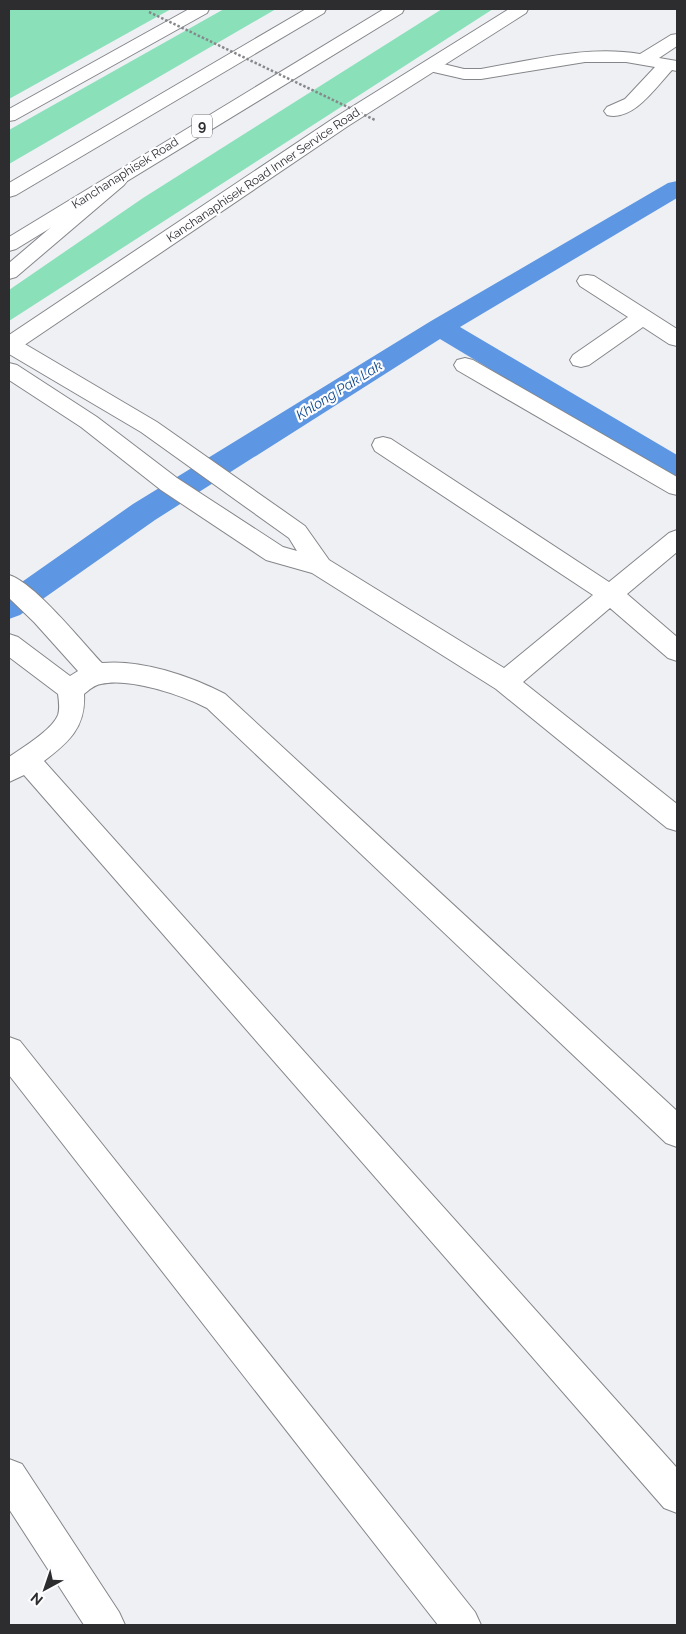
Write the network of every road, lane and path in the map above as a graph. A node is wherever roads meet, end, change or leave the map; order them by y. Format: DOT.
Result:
graph roads {
  1 [pos="201,9"];
  2 [pos="318,9"];
  3 [pos="396,9"];
  4 [pos="520,9"];
  5 [pos="149,12"];
  6 [pos="677,39"];
  7 [pos="643,60"];
  8 [pos="673,65"];
  9 [pos="431,66"];
  10 [pos="614,111"];
  11 [pos="9,116"];
  12 [pos="375,120"];
  13 [pos="127,172"];
  14 [pos="9,191"];
  15 [pos="9,245"];
  16 [pos="9,273"];
  17 [pos="587,281"];
  18 [pos="643,317"];
  19 [pos="677,339"];
  20 [pos="9,345"];
  21 [pos="581,360"];
  22 [pos="466,365"];
  23 [pos="9,370"];
  24 [pos="383,445"];
  25 [pos="677,487"];
  26 [pos="677,539"];
  27 [pos="320,566"];
  28 [pos="9,584"];
  29 [pos="610,595"];
  30 [pos="9,644"];
  31 [pos="677,652"];
  32 [pos="96,674"];
  33 [pos="505,682"];
  34 [pos="71,690"];
  35 [pos="18,765"];
  36 [pos="677,820"];
  37 [pos="9,1051"];
  38 [pos="677,1132"];
  39 [pos="9,1477"];
  40 [pos="677,1495"];
  41 [pos="106,1625"];
  42 [pos="462,1625"];
  1 -- 11 [label="main road"];
  2 -- 14 [label="main road"];
  3 -- 13 [label="main road, Kanchanaphisek Road / 9"];
  4 -- 9 [label="main road, Kanchanaphisek Road Inner Service Road"];
  5 -- 12 [label="path, bridge"];
  6 -- 7 [label="main road"];
  7 -- 8 [label="main road"];
  7 -- 9 [label="main road"];
  8 -- 10 [label="main road"];
  9 -- 20 [label="main road, Kanchanaphisek Road Inner Service Road"];
  13 -- 15 [label="main road, Kanchanaphisek Road / 9"];
  13 -- 16 [label="main road"];
  17 -- 18 [label="main road"];
  18 -- 19 [label="main road"];
  18 -- 21 [label="main road"];
  20 -- 27 [label="main road"];
  22 -- 25 [label="main road"];
  23 -- 27 [label="main road"];
  24 -- 29 [label="main road"];
  26 -- 29 [label="main road"];
  27 -- 33 [label="main road"];
  28 -- 32 [label="main road"];
  29 -- 31 [label="main road"];
  29 -- 33 [label="main road"];
  30 -- 34 [label="main road"];
  32 -- 34 [label="main road"];
  32 -- 38 [label="main road"];
  33 -- 36 [label="main road"];
  34 -- 35 [label="main road"];
  35 -- 40 [label="main road"];
  37 -- 42 [label="main road"];
  39 -- 41 [label="main road"];
}
